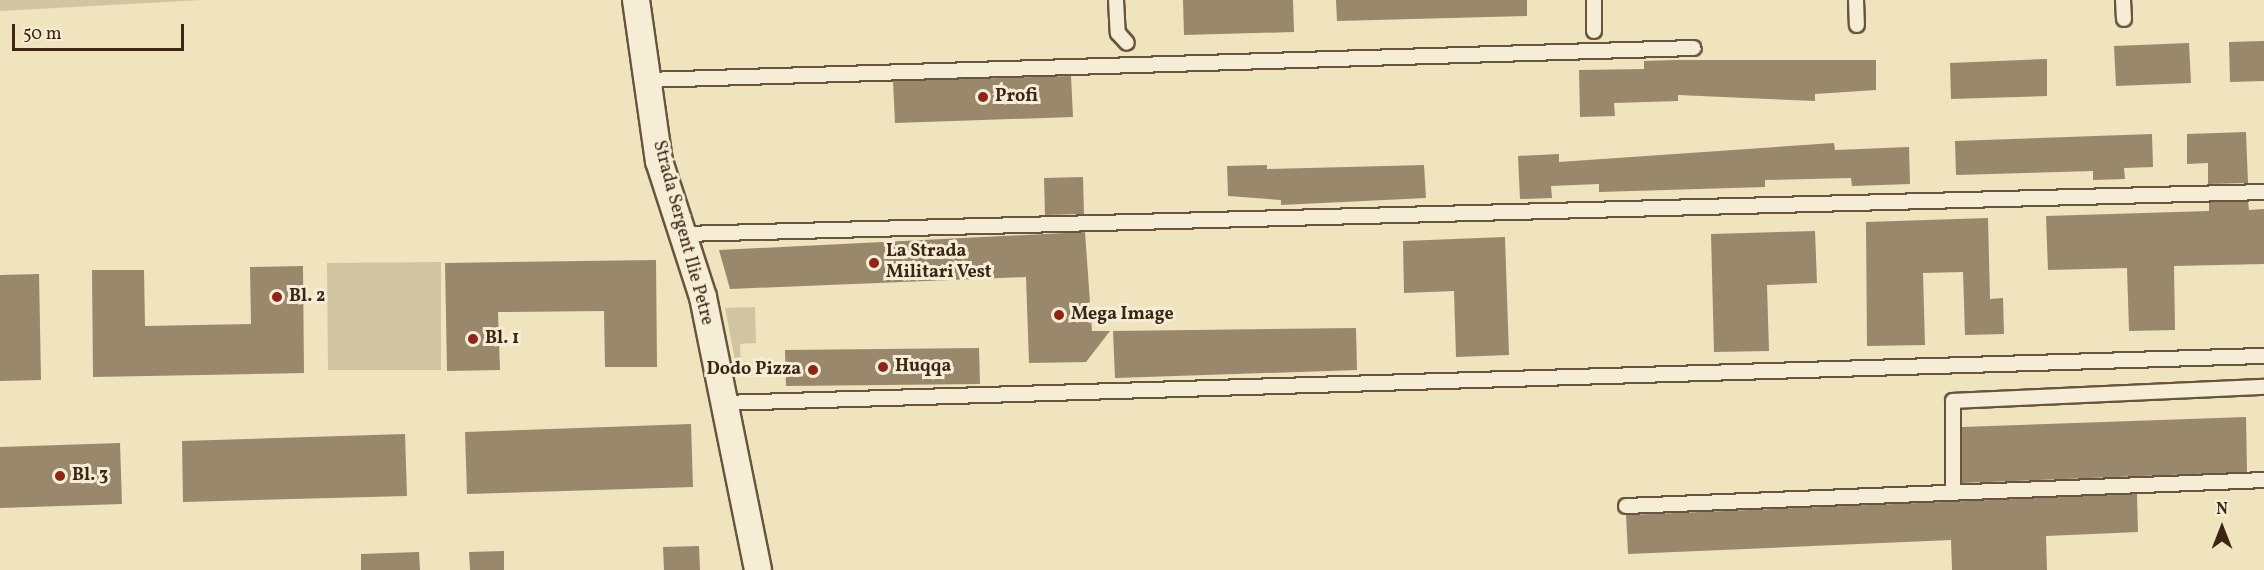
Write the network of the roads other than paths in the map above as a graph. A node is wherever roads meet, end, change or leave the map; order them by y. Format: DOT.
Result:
graph roads {
  1 [pos="636,0"];
  2 [pos="1116,0"];
  3 [pos="1594,0"];
  4 [pos="1856,0"];
  5 [pos="2124,0"];
  6 [pos="2124,19"];
  7 [pos="1857,25"];
  8 [pos="1594,32"];
  9 [pos="1127,43"];
  10 [pos="1694,48"];
  11 [pos="646,80"];
  12 [pos="2264,192"];
  13 [pos="682,234"];
  14 [pos="2264,356"];
  15 [pos="2264,387"];
  16 [pos="723,403"];
  17 [pos="2264,480"];
  18 [pos="1953,493"];
  19 [pos="1626,506"];
  20 [pos="758,570"];
  1 -- 11 [label="street, Strada Sergent Ilie Petre"];
  2 -- 9 [label="lane"];
  3 -- 8 [label="lane"];
  4 -- 7 [label="lane"];
  5 -- 6 [label="lane"];
  10 -- 11 [label="lane"];
  11 -- 13 [label="street, Strada Sergent Ilie Petre"];
  12 -- 13 [label="lane"];
  13 -- 16 [label="street, Strada Sergent Ilie Petre"];
  14 -- 16 [label="lane"];
  15 -- 18 [label="lane"];
  16 -- 20 [label="street, Strada Sergent Ilie Petre"];
  17 -- 18 [label="lane"];
  18 -- 19 [label="lane"];
}
